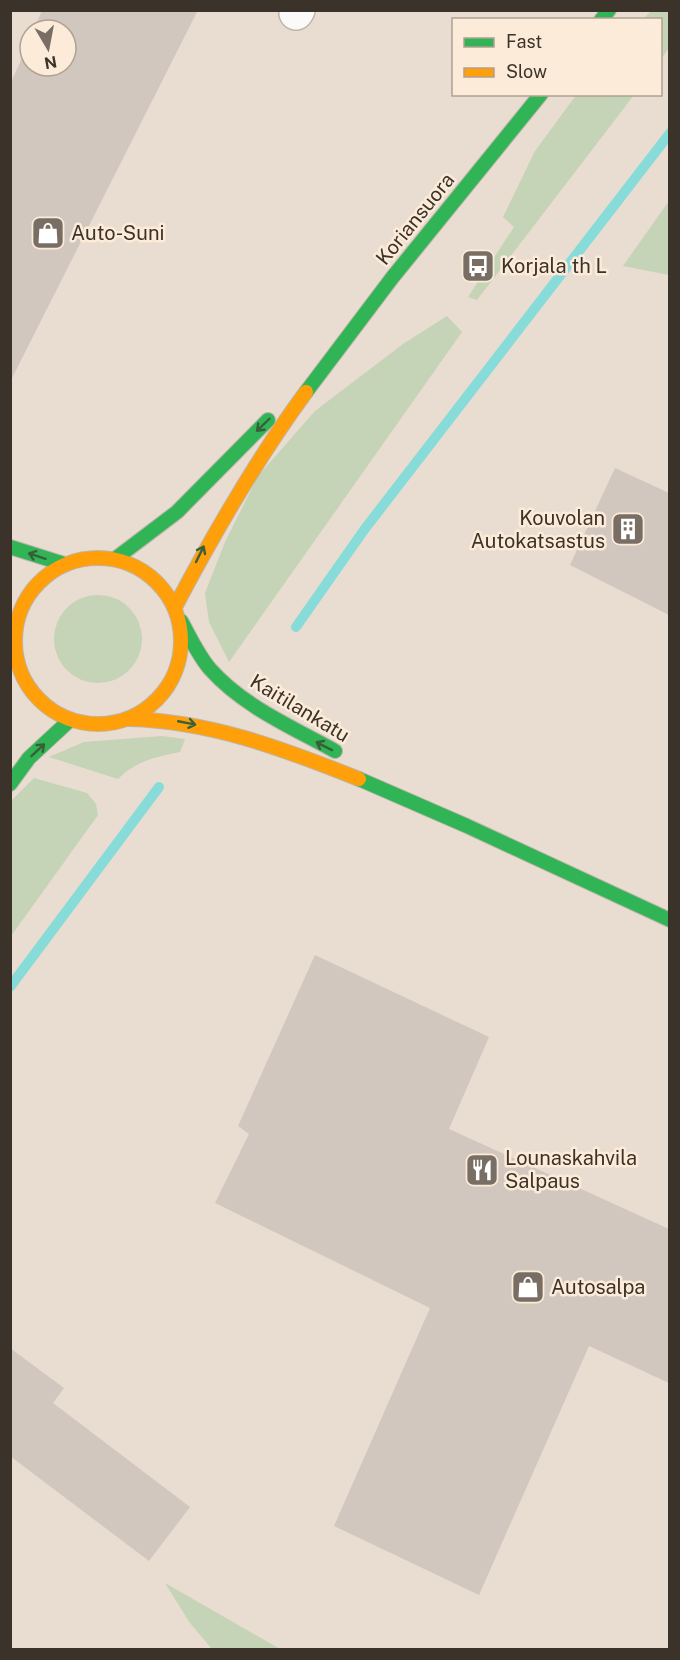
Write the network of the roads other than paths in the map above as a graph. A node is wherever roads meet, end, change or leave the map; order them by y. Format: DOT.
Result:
graph roads {
  1 [pos="539,96"];
  2 [pos="320,369"];
  3 [pos="10,547"];
  4 [pos="115,559"];
  5 [pos="64,564"];
  6 [pos="176,611"];
  7 [pos="12,634"];
  8 [pos="17,662"];
  9 [pos="13,684"];
  10 [pos="129,719"];
  11 [pos="70,720"];
  12 [pos="10,784"];
  13 [pos="429,807"];
  14 [pos="669,920"];
  1 -- 2 [label="main road, Koriansuora"];
  2 -- 4 [label="main road, Koriansuora, one-way"];
  6 -- 2 [label="main road, Koriansuora, one-way"];
  5 -- 3 [label="main road, one-way"];
  4 -- 5 [label="main road"];
  4 -- 6 [label="main road"];
  5 -- 7 [label="main road"];
  6 -- 10 [label="main road"];
  13 -- 6 [label="main road, Kaitilankatu, one-way"];
  7 -- 8 [label="main road"];
  8 -- 9 [label="main road"];
  8 -- 11 [label="main road"];
  10 -- 11 [label="main road"];
  10 -- 13 [label="main road, Kaitilankatu, one-way"];
  12 -- 11 [label="main road, one-way"];
  13 -- 14 [label="main road, Kaitilankatu"];
}
